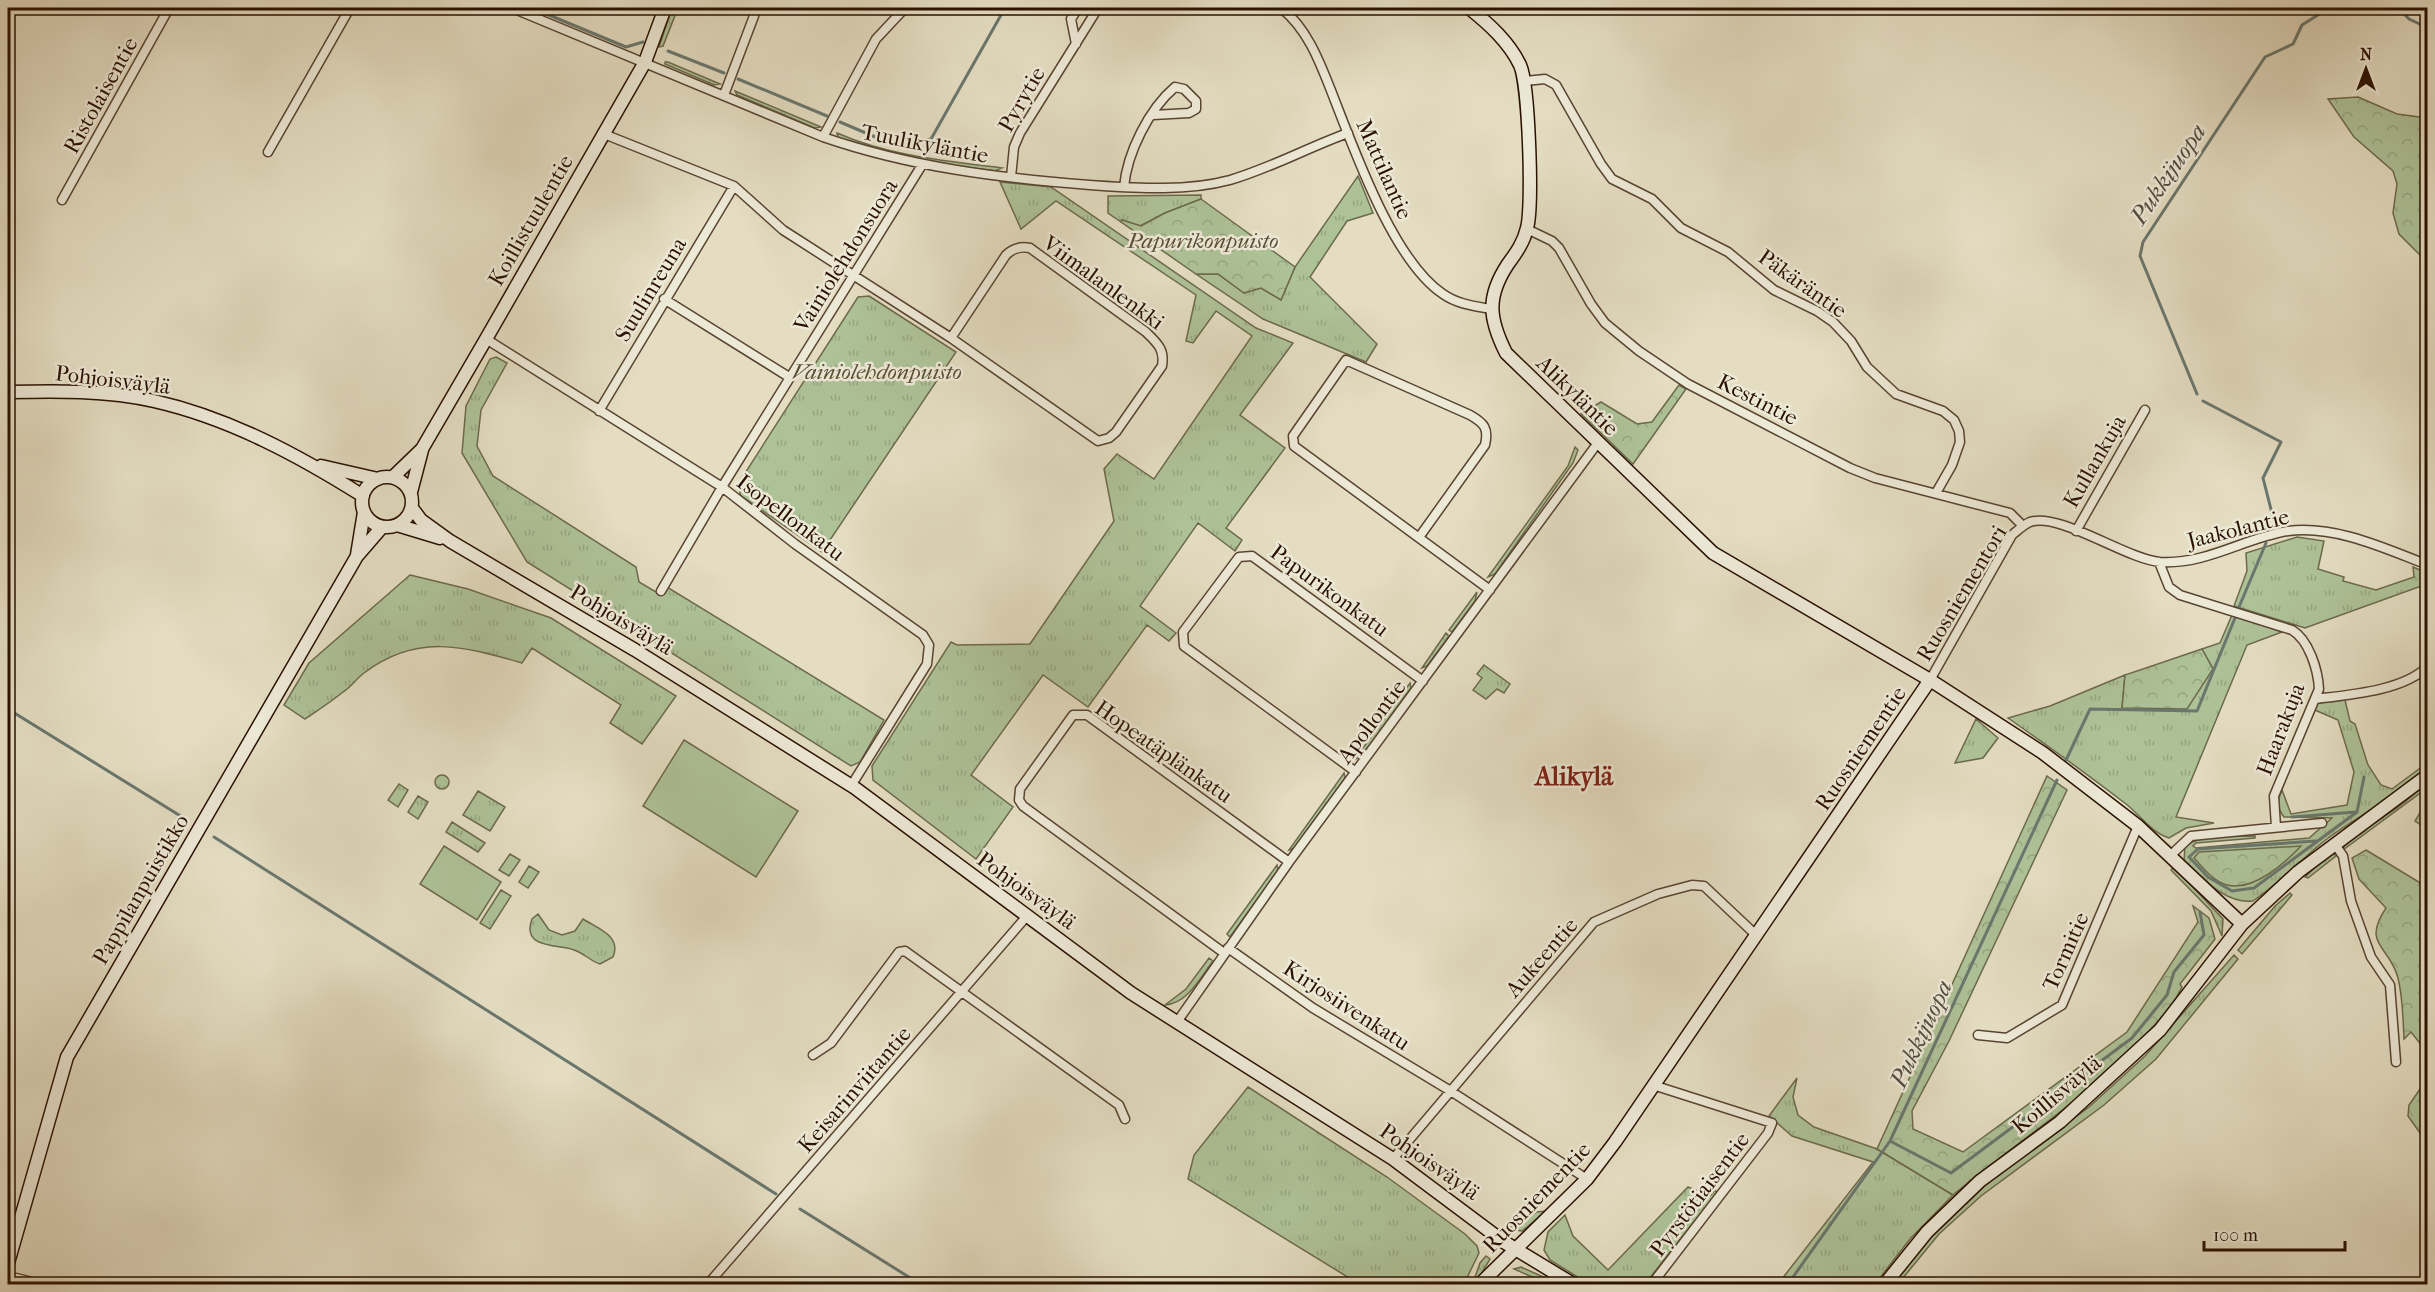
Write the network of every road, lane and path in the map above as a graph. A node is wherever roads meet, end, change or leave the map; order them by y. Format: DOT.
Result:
graph roads {
  1 [pos="169,8"];
  2 [pos="350,8"];
  3 [pos="512,8"];
  4 [pos="664,8"];
  5 [pos="757,8"];
  6 [pos="905,8"];
  7 [pos="1078,8"];
  8 [pos="1098,8"];
  9 [pos="1281,8"];
  10 [pos="1469,8"];
  11 [pos="1076,44"];
  12 [pos="645,62"];
  13 [pos="1525,81"];
  14 [pos="724,95"];
  15 [pos="1153,115"];
  16 [pos="1348,133"];
  17 [pos="604,134"];
  18 [pos="823,137"];
  19 [pos="268,152"];
  20 [pos="922,165"];
  21 [pos="1011,177"];
  22 [pos="734,186"];
  23 [pos="1124,186"];
  24 [pos="62,200"];
  25 [pos="1527,229"];
  26 [pos="856,275"];
  27 [pos="664,299"];
  28 [pos="1491,309"];
  29 [pos="951,338"];
  30 [pos="486,339"];
  31 [pos="789,377"];
  32 [pos="8,392"];
  33 [pos="2145,410"];
  34 [pos="599,411"];
  35 [pos="1597,444"];
  36 [pos="422,449"];
  37 [pos="311,463"];
  38 [pos="393,477"];
  39 [pos="378,479"];
  40 [pos="722,487"];
  41 [pos="411,492"];
  42 [pos="1936,493"];
  43 [pos="363,496"];
  44 [pos="412,508"];
  45 [pos="364,512"];
  46 [pos="397,525"];
  47 [pos="2023,526"];
  48 [pos="382,527"];
  49 [pos="2076,531"];
  50 [pos="1420,537"];
  51 [pos="450,541"];
  52 [pos="357,556"];
  53 [pos="2158,562"];
  54 [pos="2427,565"];
  55 [pos="1490,590"];
  56 [pos="661,591"];
  57 [pos="2427,666"];
  58 [pos="1930,680"];
  59 [pos="1423,681"];
  60 [pos="2315,699"];
  61 [pos="1356,772"];
  62 [pos="2427,775"];
  63 [pos="851,786"];
  64 [pos="2322,823"];
  65 [pos="2138,826"];
  66 [pos="2276,827"];
  67 [pos="2334,843"];
  68 [pos="2170,855"];
  69 [pos="1289,862"];
  70 [pos="1027,916"];
  71 [pos="2242,924"];
  72 [pos="1756,934"];
  73 [pos="1226,950"];
  74 [pos="963,991"];
  75 [pos="1177,1022"];
  76 [pos="1978,1035"];
  77 [pos="813,1055"];
  78 [pos="2396,1062"];
  79 [pos="1656,1086"];
  80 [pos="1449,1090"];
  81 [pos="1125,1119"];
  82 [pos="1393,1159"];
  83 [pos="1587,1179"];
  84 [pos="1515,1249"];
  85 [pos="8,1263"];
  86 [pos="8,1276"];
  87 [pos="40,1284"];
  88 [pos="708,1284"];
  89 [pos="1480,1284"];
  90 [pos="1573,1284"];
  91 [pos="1653,1284"];
  92 [pos="1885,1284"];
  1 -- 24 [label="street, Ristolaisentie"];
  2 -- 19 [label="street"];
  3 -- 12 [label="street, Tuulikyläntie"];
  4 -- 12 [label="street, Koillistuulentie"];
  5 -- 14 [label="street"];
  6 -- 18 [label="street"];
  7 -- 11 [label="street"];
  8 -- 11 [label="street, Pyrytie"];
  9 -- 16 [label="street, Mattilantie"];
  10 -- 13 [label="street"];
  11 -- 21 [label="street, Pyrytie"];
  12 -- 14 [label="street, Tuulikyläntie"];
  12 -- 17 [label="street, Koillistuulentie"];
  13 -- 25 [label="street"];
  13 -- 42 [label="street, Päkäräntie"];
  14 -- 18 [label="street, Tuulikyläntie"];
  15 -- 15 [label="street"];
  15 -- 23 [label="street"];
  16 -- 23 [label="street, Tuulikyläntie"];
  16 -- 28 [label="street, Mattilantie"];
  17 -- 22 [label="street"];
  17 -- 30 [label="street, Koillistuulentie"];
  18 -- 20 [label="street, Tuulikyläntie"];
  20 -- 21 [label="street, Tuulikyläntie"];
  20 -- 26 [label="street, Vainiolehdonsuora"];
  21 -- 23 [label="street, Tuulikyläntie"];
  22 -- 26 [label="street, Viimalanlenkki"];
  22 -- 27 [label="street, Suulinreuna"];
  25 -- 28 [label="street"];
  25 -- 42 [label="street, Kestintie"];
  26 -- 29 [label="street, Viimalanlenkki"];
  26 -- 31 [label="street, Vainiolehdonsuora"];
  27 -- 31 [label="street"];
  27 -- 34 [label="street, Suulinreuna"];
  28 -- 35 [label="street, Alikyläntie"];
  29 -- 29 [label="street, Viimalanlenkki"];
  30 -- 34 [label="street, Isopellonkatu"];
  30 -- 36 [label="street, Koillistuulentie"];
  31 -- 40 [label="street, Vainiolehdonsuora"];
  32 -- 37 [label="street, Pohjoisväylä"];
  33 -- 49 [label="street, Kullankuja"];
  34 -- 40 [label="street, Isopellonkatu"];
  35 -- 55 [label="street, Apollontie"];
  35 -- 58 [label="street, Alikyläntie"];
  36 -- 38 [label="street, Koillistuulentie"];
  36 -- 41 [label="street, Koillistuulentie"];
  37 -- 39 [label="street, Pohjoisväylä"];
  37 -- 43 [label="street, Pohjoisväylä"];
  38 -- 39 [label="street"];
  38 -- 41 [label="street"];
  39 -- 43 [label="street"];
  40 -- 56 [label="street, Vainiolehdonsuora"];
  40 -- 63 [label="street, Isopellonkatu"];
  41 -- 44 [label="street"];
  42 -- 47 [label="street, Kestintie"];
  43 -- 45 [label="street"];
  44 -- 46 [label="street"];
  44 -- 51 [label="street, Pohjoisväylä"];
  45 -- 48 [label="street"];
  45 -- 52 [label="street, Pappilanpuistikko"];
  46 -- 48 [label="street"];
  46 -- 51 [label="street, Pohjoisväylä"];
  47 -- 49 [label="street, Jaakolantie"];
  47 -- 58 [label="street, Ruosniementori"];
  48 -- 52 [label="street, Pappilanpuistikko"];
  49 -- 53 [label="street, Jaakolantie"];
  50 -- 50 [label="street"];
  50 -- 55 [label="street"];
  51 -- 63 [label="street, Pohjoisväylä"];
  52 -- 85 [label="street, Pappilanpuistikko"];
  53 -- 54 [label="street, Jaakolantie"];
  53 -- 60 [label="street, Haarakuja"];
  55 -- 59 [label="street, Apollontie"];
  57 -- 60 [label="street"];
  58 -- 65 [label="street, Ruosniementie"];
  58 -- 72 [label="street, Ruosniementie"];
  59 -- 61 [label="street, Apollontie"];
  59 -- 61 [label="street, Papurikonkatu"];
  60 -- 66 [label="street, Haarakuja"];
  61 -- 69 [label="street, Apollontie"];
  62 -- 67 [label="street"];
  63 -- 70 [label="street, Pohjoisväylä"];
  64 -- 66 [label="street"];
  65 -- 68 [label="street, Ruosniementie"];
  65 -- 76 [label="street, Tormitie"];
  66 -- 68 [label="street"];
  67 -- 71 [label="street"];
  67 -- 78 [label="street"];
  68 -- 71 [label="street, Ruosniementie"];
  69 -- 73 [label="street, Apollontie"];
  69 -- 73 [label="street, Hopeatäplänkatu"];
  70 -- 74 [label="street, Keisarinviitantie"];
  70 -- 75 [label="street, Pohjoisväylä"];
  71 -- 92 [label="street, Koillisväylä"];
  72 -- 79 [label="street, Ruosniementie"];
  72 -- 80 [label="street, Aukeentie"];
  73 -- 75 [label="street, Apollontie"];
  73 -- 80 [label="street, Kirjosiivenkatu"];
  74 -- 77 [label="street"];
  74 -- 81 [label="street"];
  74 -- 88 [label="street, Keisarinviitantie"];
  75 -- 82 [label="street, Pohjoisväylä"];
  79 -- 83 [label="street, Ruosniementie"];
  79 -- 91 [label="street, Pyrstötiaisentie"];
  80 -- 82 [label="street, Aukeentie"];
  80 -- 83 [label="street, Kirjosiivenkatu"];
  82 -- 84 [label="street, Pohjoisväylä"];
  83 -- 84 [label="street, Ruosniementie"];
  84 -- 89 [label="street, Ruosniementie"];
  84 -- 90 [label="street, Pohjoisväylä"];
  86 -- 87 [label="street"];
}
